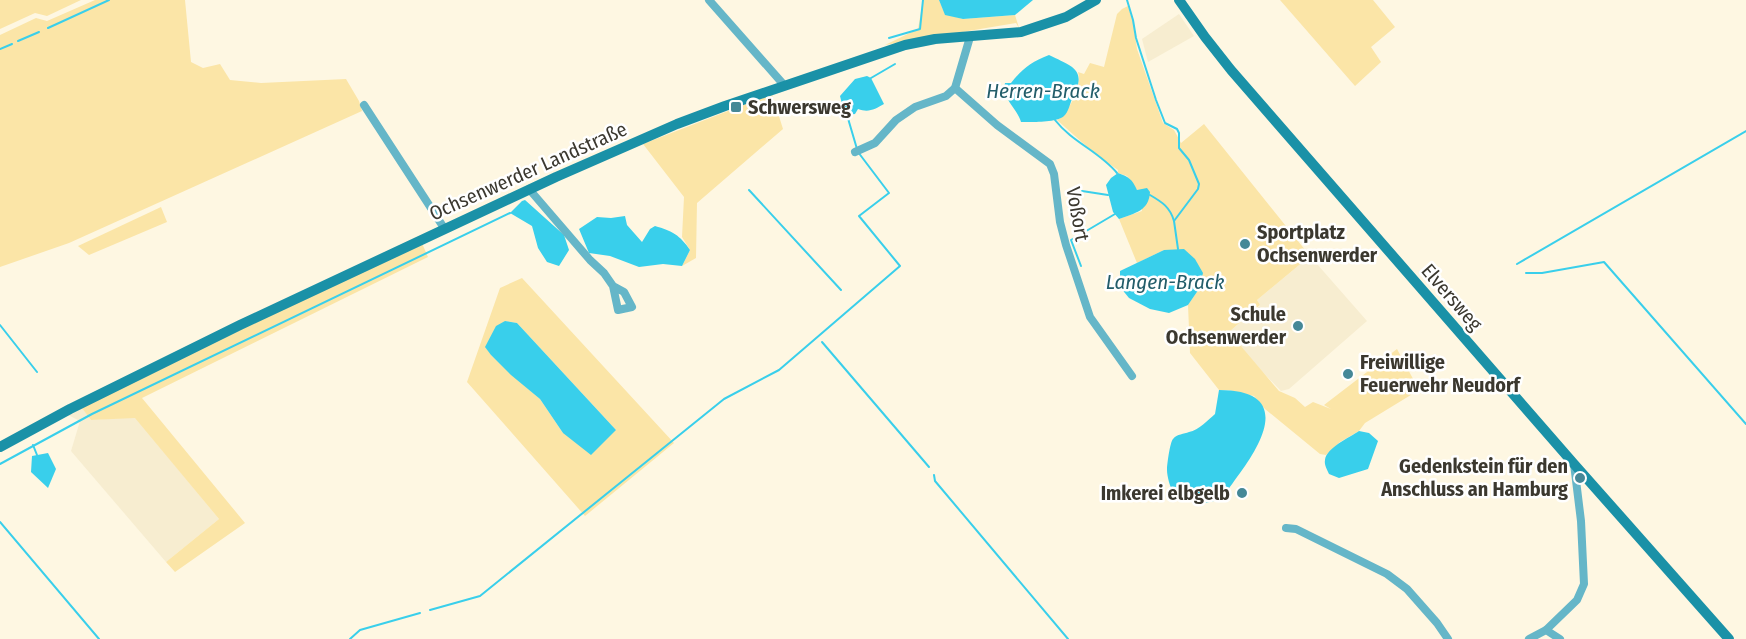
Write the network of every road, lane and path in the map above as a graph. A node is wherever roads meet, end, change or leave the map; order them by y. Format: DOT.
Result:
graph roads {
  1 [pos="709,0"];
  2 [pos="1096,0"];
  3 [pos="1179,0"];
  4 [pos="970,37"];
  5 [pos="784,85"];
  6 [pos="955,88"];
  7 [pos="364,105"];
  8 [pos="855,152"];
  9 [pos="529,189"];
  10 [pos="444,228"];
  11 [pos="613,286"];
  12 [pos="1132,376"];
  13 [pos="0,447"];
  14 [pos="1574,464"];
  15 [pos="1286,528"];
  16 [pos="1546,630"];
  17 [pos="1448,639"];
  18 [pos="1529,639"];
  19 [pos="1560,639"];
  20 [pos="1730,639"];
  1 -- 5 [label="street"];
  2 -- 4 [label="street, Ochsenwerder Landstraße"];
  3 -- 14 [label="street, Elversweg"];
  4 -- 5 [label="street, Ochsenwerder Landstraße"];
  4 -- 6 [label="street"];
  5 -- 9 [label="street, Ochsenwerder Landstraße"];
  6 -- 8 [label="street"];
  6 -- 12 [label="street, Voßort"];
  7 -- 10 [label="street"];
  9 -- 10 [label="street, Ochsenwerder Landstraße"];
  9 -- 11 [label="street"];
  10 -- 13 [label="street, Ochsenwerder Landstraße"];
  14 -- 16 [label="street"];
  14 -- 20 [label="street, Elversweg"];
  15 -- 17 [label="street"];
  16 -- 18 [label="street"];
  16 -- 19 [label="street"];
}
